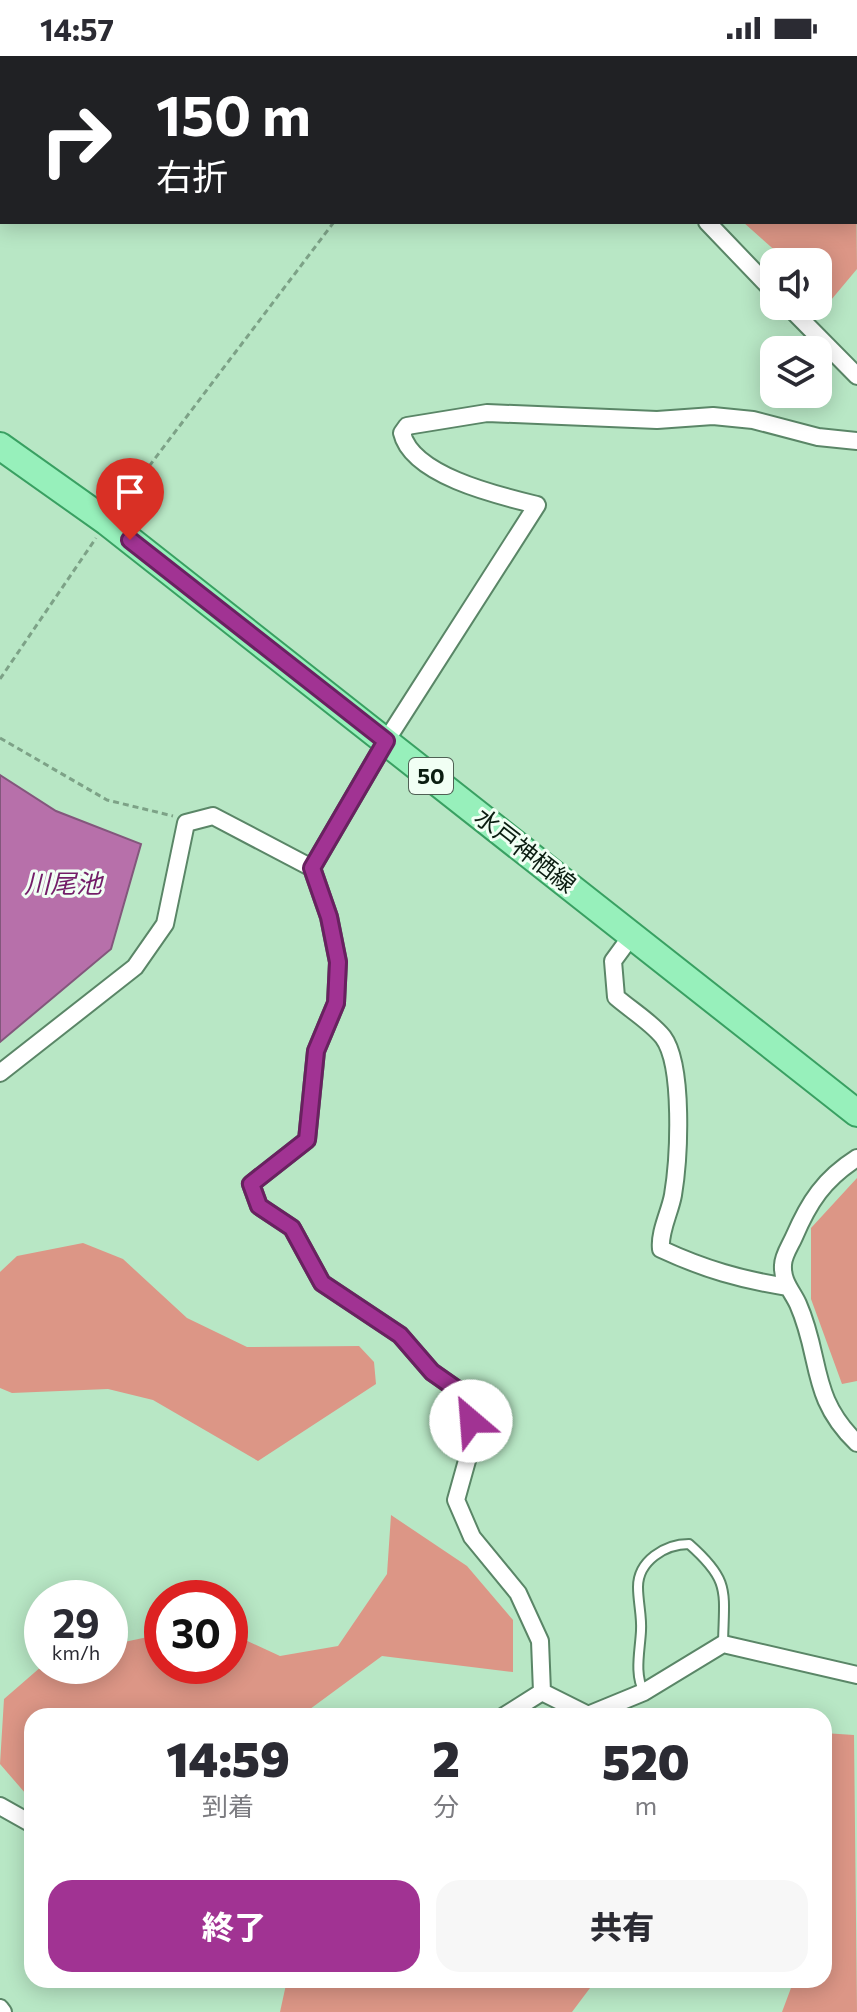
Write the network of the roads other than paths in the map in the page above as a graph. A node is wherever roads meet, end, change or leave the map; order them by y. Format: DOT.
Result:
graph roads {
  1 [pos="709,224"];
  2 [pos="760,277"];
  3 [pos="802,320"];
  4 [pos="857,376"];
  5 [pos="857,441"];
  6 [pos="0,446"];
  7 [pos="386,741"];
  8 [pos="312,868"];
  9 [pos="632,935"];
  10 [pos="0,1073"];
  11 [pos="857,1113"];
  12 [pos="857,1158"];
  13 [pos="788,1287"];
  14 [pos="857,1443"];
  15 [pos="723,1644"];
  16 [pos="857,1675"];
  17 [pos="542,1692"];
  18 [pos="644,1692"];
  19 [pos="517,1708"];
  20 [pos="574,1708"];
  21 [pos="605,1708"];
  22 [pos="0,1806"];
  23 [pos="24,1820"];
  1 -- 2 [label="street"];
  3 -- 4 [label="street"];
  5 -- 7 [label="street"];
  6 -- 7 [label="main road, 水戸神栖線 / 50"];
  7 -- 8 [label="street"];
  7 -- 9 [label="main road, 水戸神栖線 / 50"];
  8 -- 10 [label="street"];
  8 -- 17 [label="street"];
  9 -- 11 [label="main road, 水戸神栖線 / 50"];
  9 -- 13 [label="street"];
  12 -- 13 [label="street"];
  13 -- 14 [label="street"];
  15 -- 16 [label="street"];
  15 -- 18 [label="street"];
  15 -- 18 [label="lane"];
  17 -- 19 [label="street"];
  17 -- 20 [label="street"];
  18 -- 21 [label="street"];
  22 -- 23 [label="street"];
}
